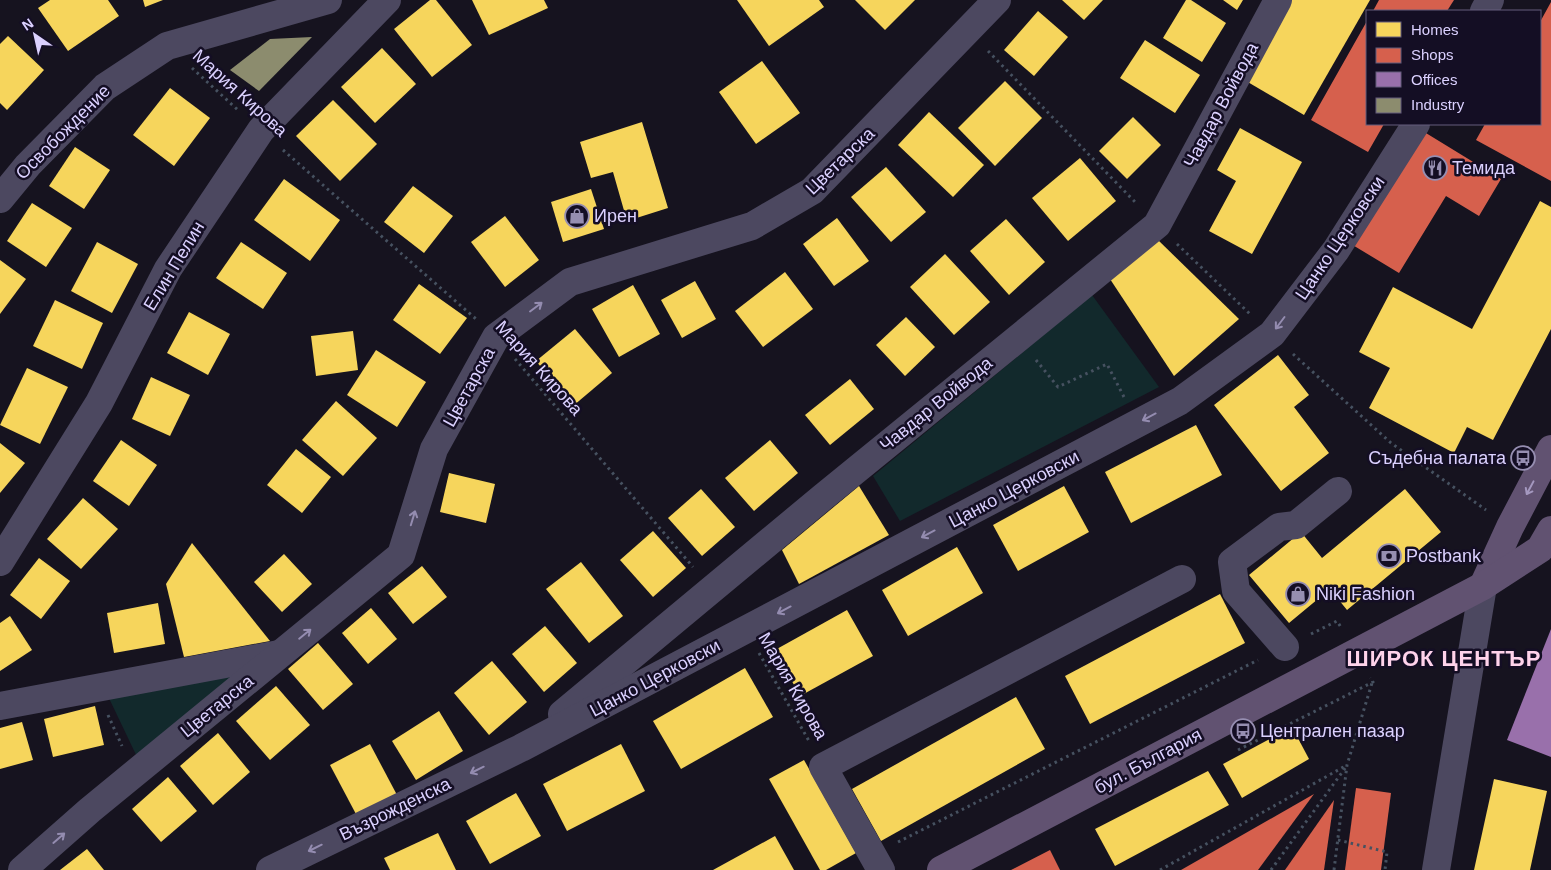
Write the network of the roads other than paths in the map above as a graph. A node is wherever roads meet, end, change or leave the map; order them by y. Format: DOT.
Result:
graph roads {
  1 [pos="328,0"];
  2 [pos="387,0"];
  3 [pos="997,0"];
  4 [pos="1278,0"];
  5 [pos="1415,125"];
  6 [pos="0,198"];
  7 [pos="1551,449"];
  8 [pos="1338,492"];
  9 [pos="1551,530"];
  10 [pos="0,562"];
  11 [pos="1182,579"];
  12 [pos="1483,586"];
  13 [pos="1285,647"];
  14 [pos="281,654"];
  15 [pos="0,706"];
  16 [pos="520,748"];
  17 [pos="876,863"];
  18 [pos="22,870"];
  19 [pos="270,870"];
  20 [pos="942,870"];
  21 [pos="1436,870"];
  1 -- 6 [label="street, Освобождение"];
  2 -- 10 [label="street, Елин Пелин"];
  14 -- 3 [label="street, Цветарска, one-way"];
  4 -- 16 [label="street, Чавдар Войвода"];
  5 -- 16 [label="street, Цанко Церковски, one-way"];
  7 -- 12 [label="main road, one-way"];
  8 -- 13 [label="street"];
  9 -- 12 [label="main road, бул. България"];
  11 -- 17 [label="street"];
  12 -- 20 [label="main road, бул. България"];
  12 -- 21 [label="street"];
  14 -- 15 [label="street"];
  18 -- 14 [label="street, Цветарска, one-way"];
  16 -- 19 [label="street, Възрожденска, one-way"];
}
